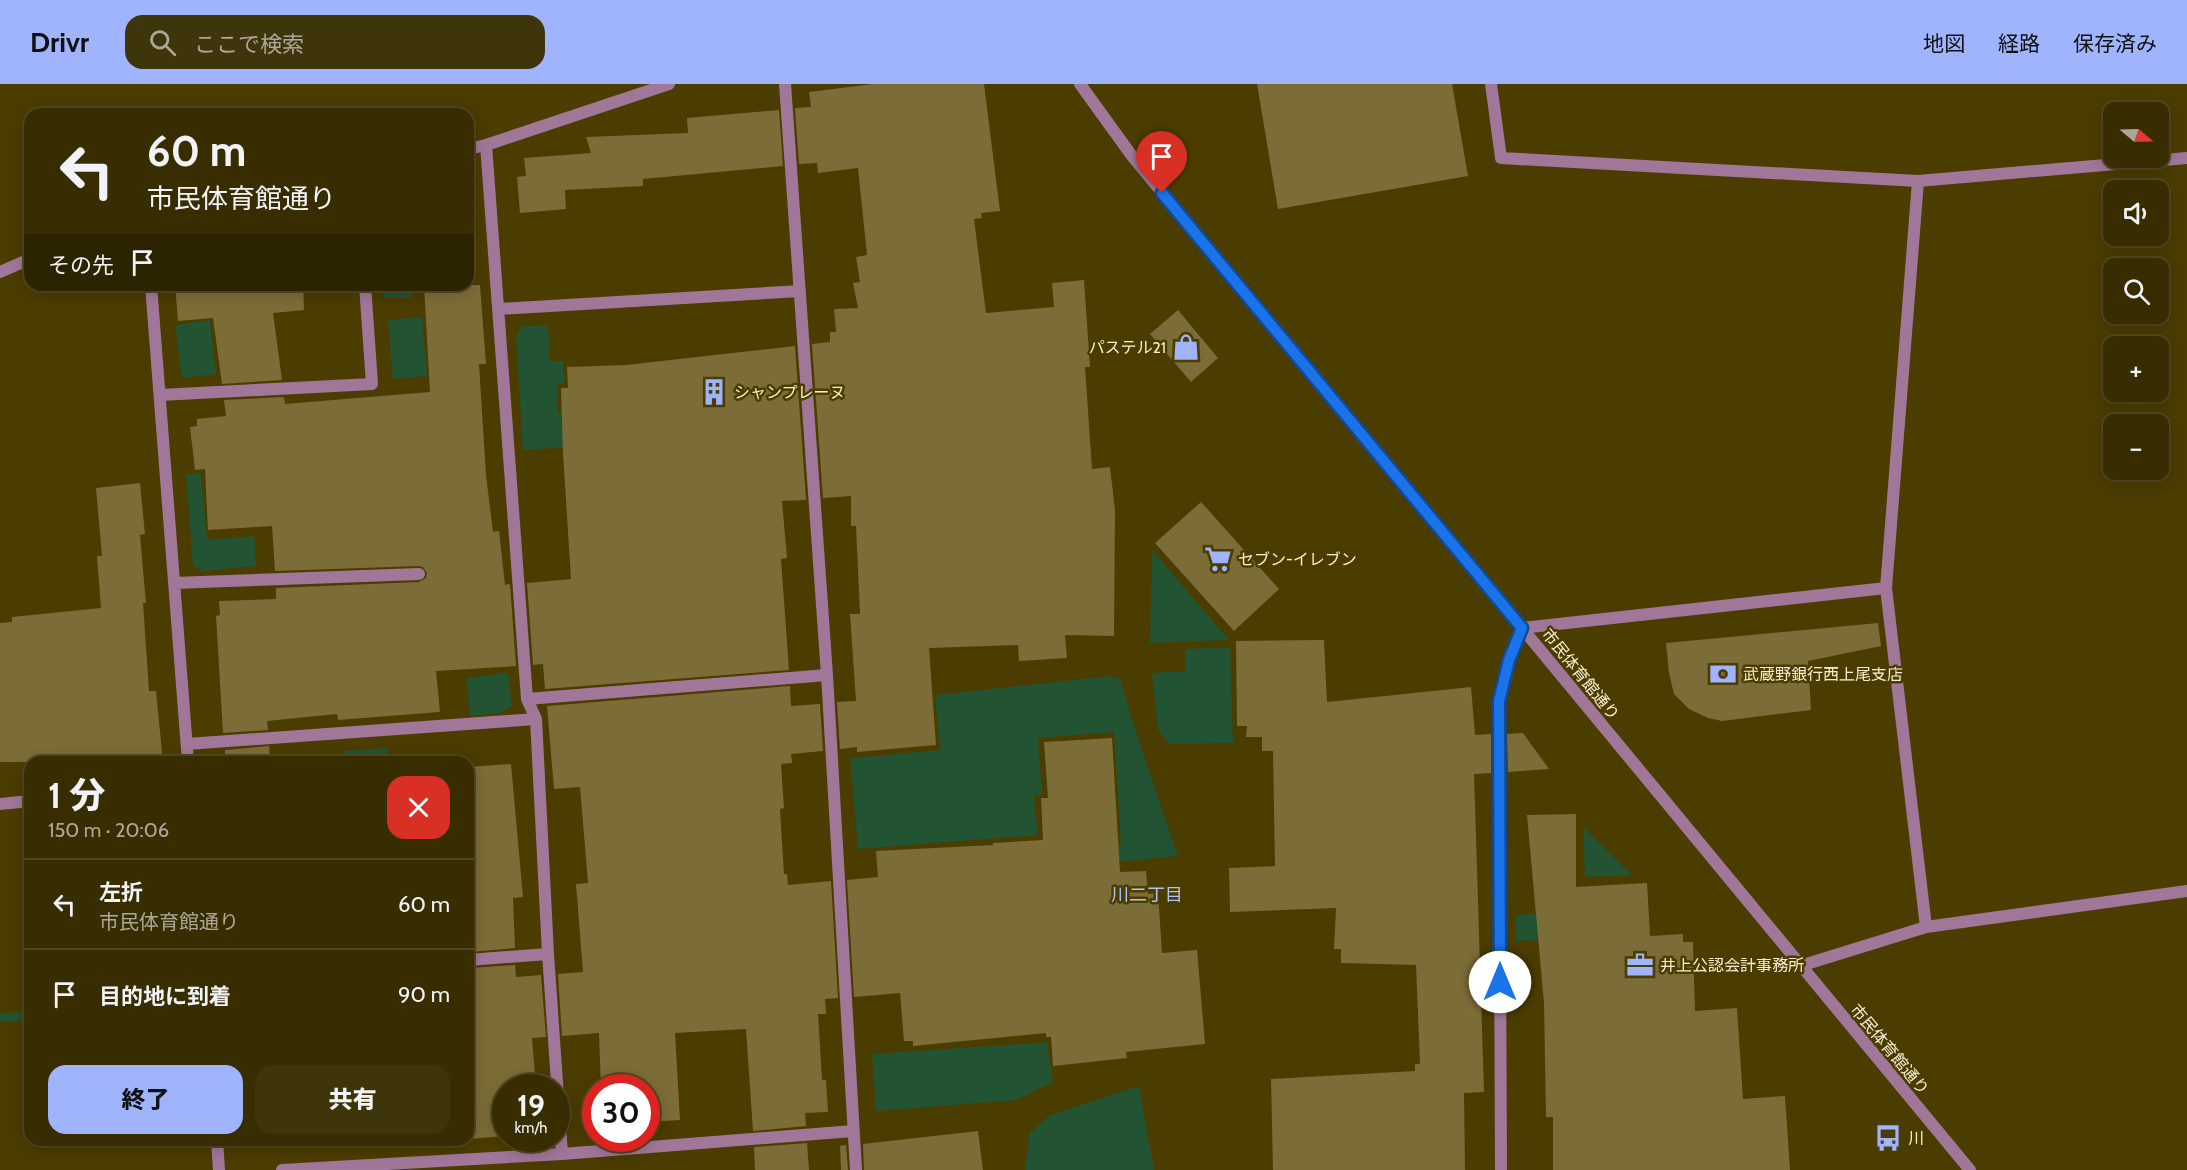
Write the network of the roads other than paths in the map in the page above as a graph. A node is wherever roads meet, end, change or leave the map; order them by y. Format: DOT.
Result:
graph roads {
  1 [pos="669,84"];
  2 [pos="785,84"];
  3 [pos="1080,84"];
  4 [pos="1491,84"];
  5 [pos="486,145"];
  6 [pos="474,148"];
  7 [pos="2187,158"];
  8 [pos="1918,182"];
  9 [pos="24,262"];
  10 [pos="0,272"];
  11 [pos="151,291"];
  12 [pos="365,291"];
  13 [pos="800,291"];
  14 [pos="498,309"];
  15 [pos="160,395"];
  16 [pos="419,574"];
  17 [pos="174,583"];
  18 [pos="1886,588"];
  19 [pos="1522,628"];
  20 [pos="826,675"];
  21 [pos="527,699"];
  22 [pos="536,719"];
  23 [pos="187,744"];
  24 [pos="188,756"];
  25 [pos="24,802"];
  26 [pos="0,804"];
  27 [pos="2187,891"];
  28 [pos="1926,927"];
  29 [pos="548,954"];
  30 [pos="474,960"];
  31 [pos="1800,966"];
  32 [pos="854,1131"];
  33 [pos="217,1146"];
  34 [pos="562,1154"];
  35 [pos="357,1167"];
  36 [pos="219,1170"];
  37 [pos="282,1170"];
  38 [pos="856,1170"];
  39 [pos="1501,1170"];
  40 [pos="1970,1170"];
  1 -- 5 [label="street"];
  2 -- 13 [label="street"];
  3 -- 19 [label="street, 市民体育館通り"];
  4 -- 8 [label="street"];
  5 -- 6 [label="street"];
  5 -- 14 [label="street"];
  7 -- 8 [label="street"];
  8 -- 18 [label="street"];
  9 -- 10 [label="street"];
  11 -- 15 [label="street"];
  12 -- 15 [label="street"];
  13 -- 14 [label="street"];
  13 -- 20 [label="street"];
  14 -- 21 [label="street"];
  15 -- 17 [label="street"];
  16 -- 17 [label="street"];
  17 -- 23 [label="street"];
  18 -- 19 [label="street"];
  18 -- 28 [label="street"];
  19 -- 31 [label="street, 市民体育館通り"];
  19 -- 39 [label="street"];
  20 -- 21 [label="street"];
  20 -- 32 [label="street"];
  21 -- 22 [label="street"];
  22 -- 23 [label="street"];
  22 -- 29 [label="street"];
  23 -- 24 [label="street"];
  25 -- 26 [label="street"];
  27 -- 28 [label="street"];
  28 -- 31 [label="street"];
  29 -- 30 [label="street"];
  29 -- 34 [label="street"];
  31 -- 40 [label="street, 市民体育館通り"];
  32 -- 34 [label="street"];
  32 -- 38 [label="street"];
  33 -- 36 [label="street"];
  34 -- 35 [label="street"];
  35 -- 37 [label="street"];
}
